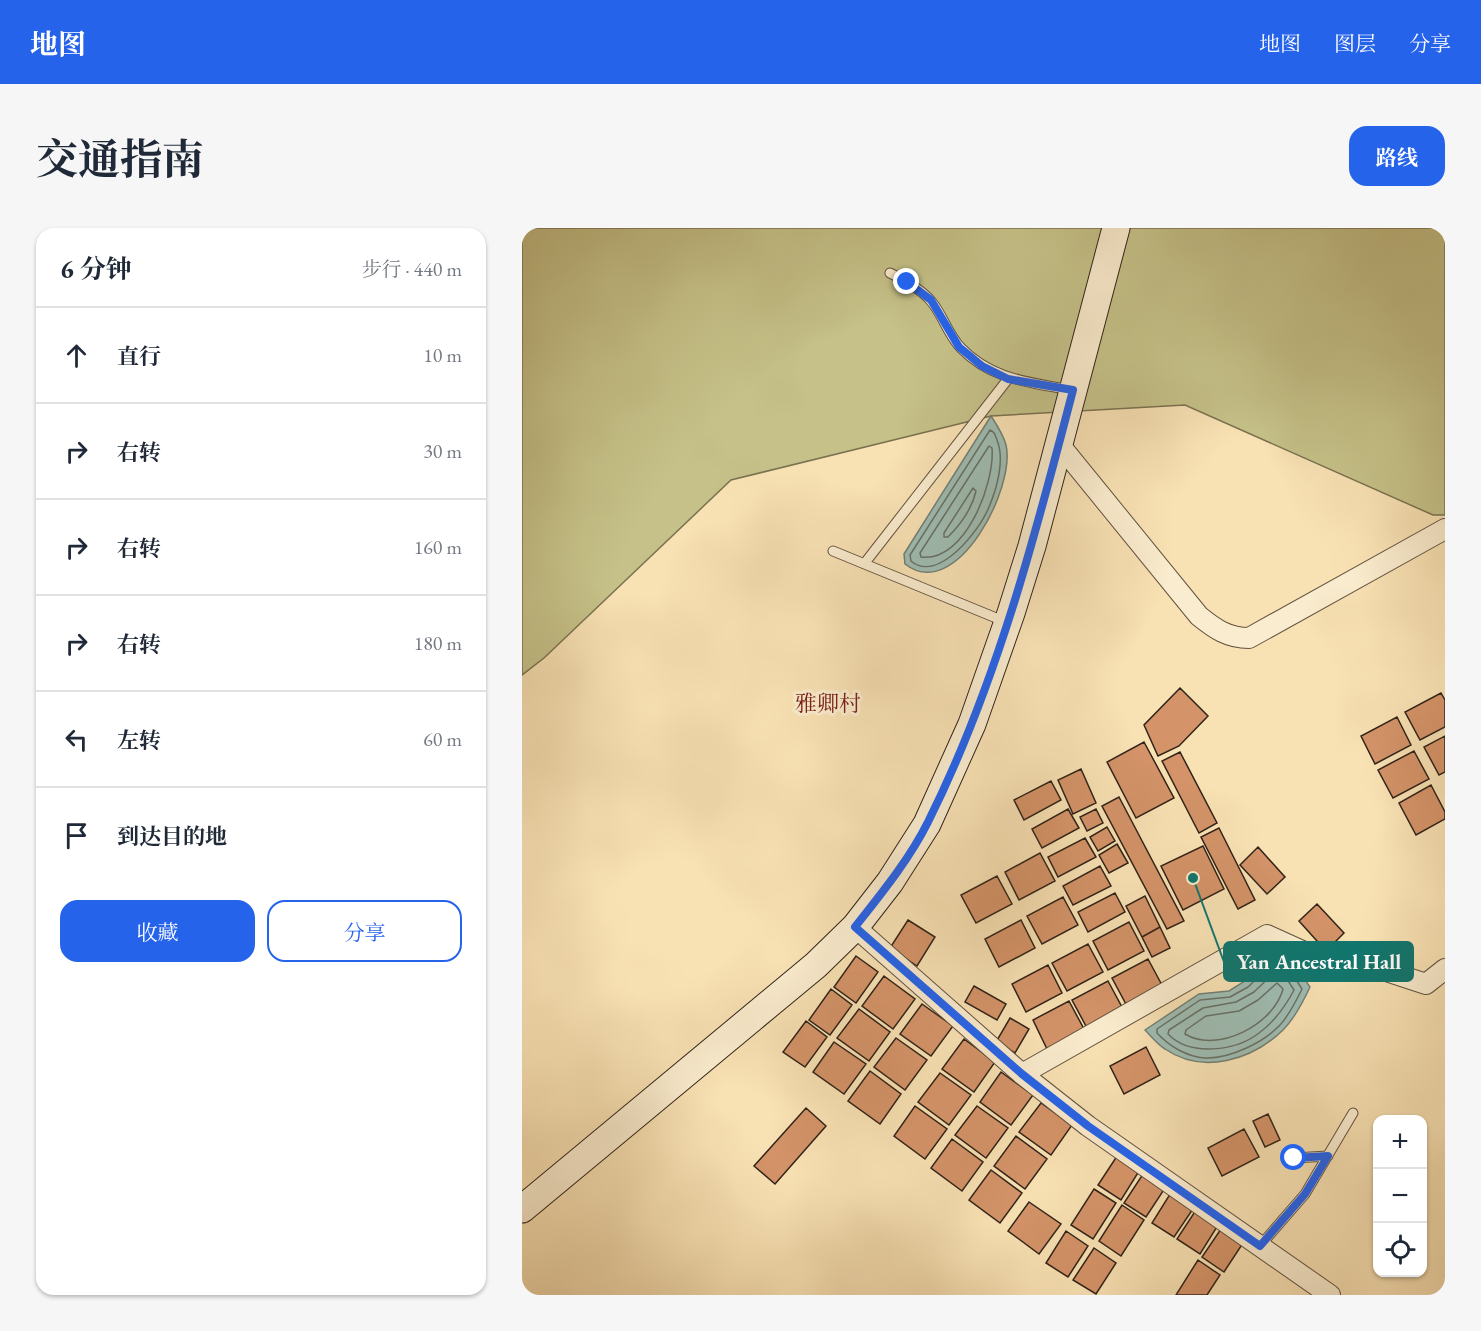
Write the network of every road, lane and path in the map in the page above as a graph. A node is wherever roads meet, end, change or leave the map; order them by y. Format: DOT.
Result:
graph roads {
  1 [pos="1116,228"];
  2 [pos="890,273"];
  3 [pos="1008,379"];
  4 [pos="1073,390"];
  5 [pos="1059,444"];
  6 [pos="1445,529"];
  7 [pos="833,551"];
  8 [pos="864,564"];
  9 [pos="1008,622"];
  10 [pos="855,927"];
  11 [pos="1445,969"];
  12 [pos="1022,1074"];
  13 [pos="1353,1113"];
  14 [pos="1328,1156"];
  15 [pos="1294,1158"];
  16 [pos="522,1209"];
  17 [pos="1260,1246"];
  18 [pos="1330,1295"];
  1 -- 4 [label="main road"];
  2 -- 3 [label="lane"];
  3 -- 4 [label="lane"];
  3 -- 8 [label="lane"];
  4 -- 5 [label="main road"];
  5 -- 6 [label="street"];
  5 -- 9 [label="main road"];
  7 -- 8 [label="lane"];
  8 -- 9 [label="lane"];
  9 -- 10 [label="main road"];
  10 -- 12 [label="street"];
  10 -- 16 [label="main road"];
  11 -- 12 [label="street"];
  12 -- 17 [label="street"];
  13 -- 14 [label="lane"];
  14 -- 15 [label="lane"];
  14 -- 17 [label="lane"];
  17 -- 18 [label="street"];
}
